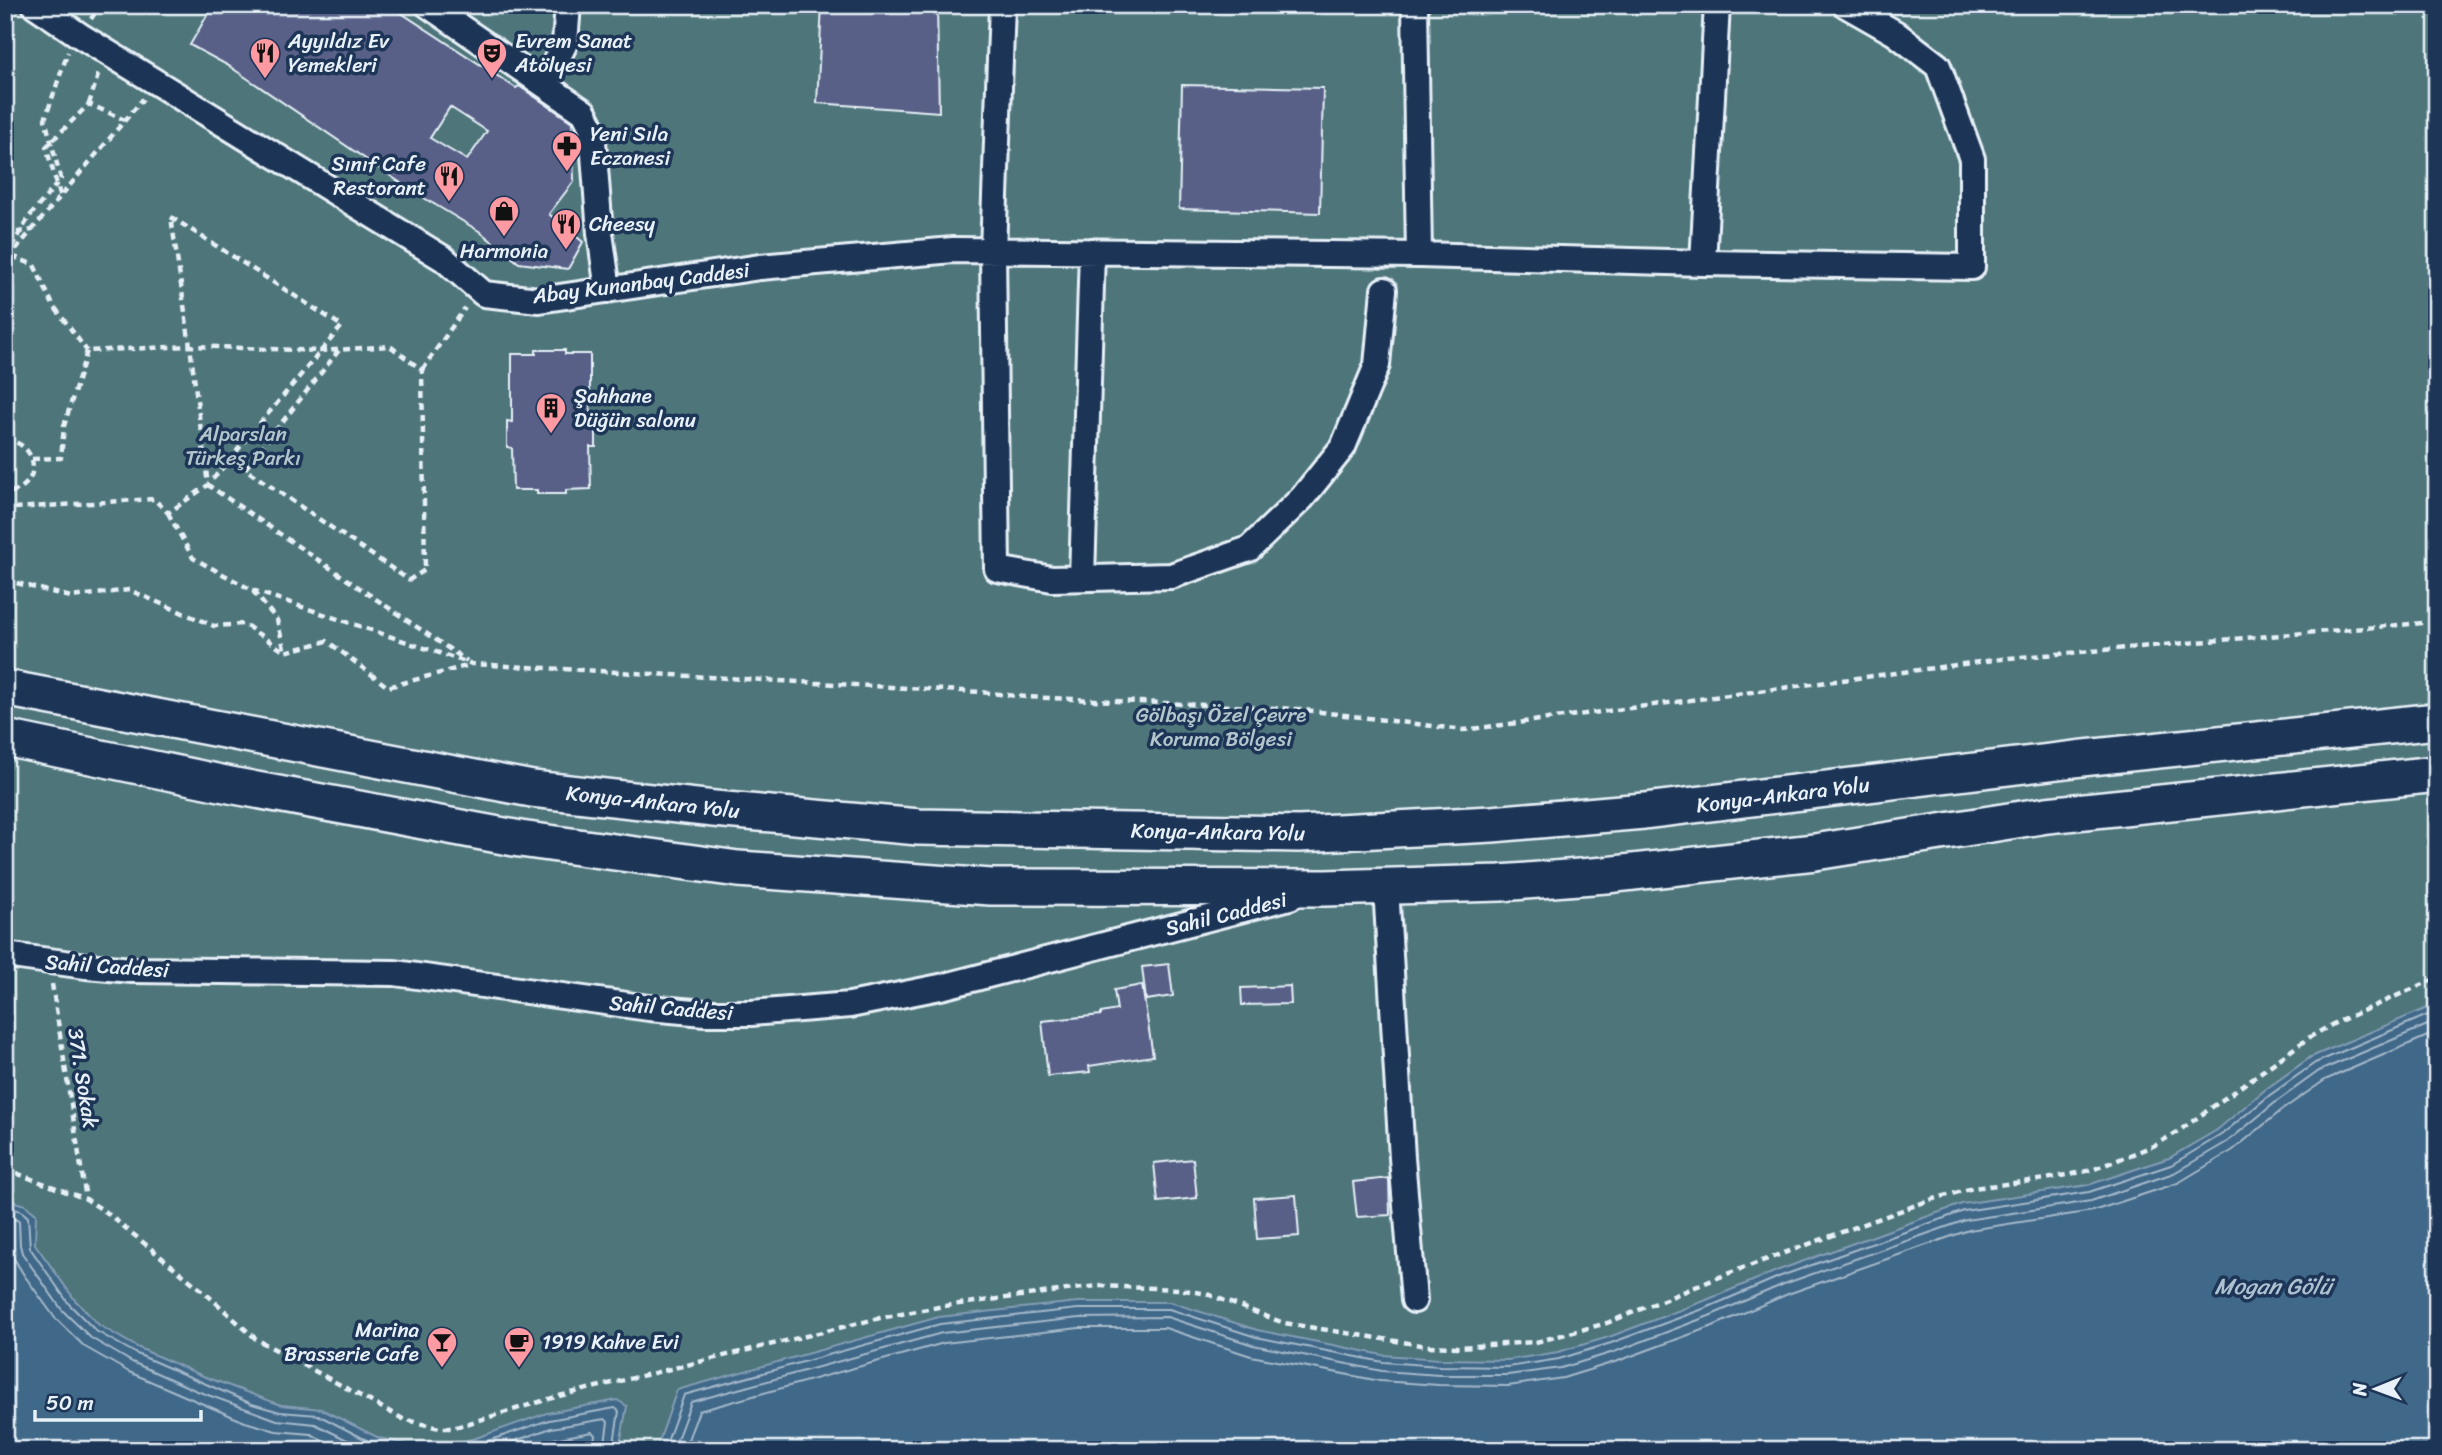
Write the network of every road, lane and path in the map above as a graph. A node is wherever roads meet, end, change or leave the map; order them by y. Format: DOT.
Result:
graph roads {
  1 [pos="35,5"];
  2 [pos="428,5"];
  3 [pos="568,5"];
  4 [pos="1002,5"];
  5 [pos="1415,5"];
  6 [pos="1717,5"];
  7 [pos="1846,5"];
  8 [pos="69,48"];
  9 [pos="106,50"];
  10 [pos="157,82"];
  11 [pos="545,83"];
  12 [pos="89,104"];
  13 [pos="125,120"];
  14 [pos="51,142"];
  15 [pos="56,184"];
  16 [pos="60,196"];
  17 [pos="32,230"];
  18 [pos="20,232"];
  19 [pos="5,234"];
  20 [pos="993,251"];
  21 [pos="1092,251"];
  22 [pos="1419,255"];
  23 [pos="12,256"];
  24 [pos="5,257"];
  25 [pos="1703,263"];
  26 [pos="5,271"];
  27 [pos="479,289"];
  28 [pos="608,290"];
  29 [pos="1384,290"];
  30 [pos="190,345"];
  31 [pos="340,349"];
  32 [pos="87,351"];
  33 [pos="321,351"];
  34 [pos="422,370"];
  35 [pos="5,439"];
  36 [pos="32,459"];
  37 [pos="208,485"];
  38 [pos="6,500"];
  39 [pos="169,513"];
  40 [pos="1082,578"];
  41 [pos="5,580"];
  42 [pos="252,590"];
  43 [pos="2423,623"];
  44 [pos="285,652"];
  45 [pos="472,664"];
  46 [pos="5,688"];
  47 [pos="2437,721"];
  48 [pos="5,738"];
  49 [pos="2437,774"];
  50 [pos="1386,887"];
  51 [pos="1325,888"];
  52 [pos="5,955"];
  53 [pos="49,962"];
  54 [pos="2437,978"];
  55 [pos="5,1169"];
  56 [pos="86,1199"];
  57 [pos="1414,1300"];
  1 -- 9 [label="street, Abay Kunanbay Caddesi"];
  2 -- 11 [label="street"];
  3 -- 11 [label="street"];
  4 -- 20 [label="street"];
  5 -- 22 [label="street"];
  6 -- 25 [label="street"];
  7 -- 25 [label="street, Abay Kunanbay Caddesi"];
  8 -- 14 [label="path"];
  9 -- 10 [label="street, Abay Kunanbay Caddesi"];
  9 -- 12 [label="path"];
  10 -- 13 [label="path"];
  10 -- 27 [label="street, Abay Kunanbay Caddesi"];
  11 -- 28 [label="street"];
  12 -- 13 [label="path"];
  12 -- 14 [label="path"];
  13 -- 16 [label="path"];
  14 -- 15 [label="path"];
  15 -- 16 [label="path"];
  15 -- 18 [label="path"];
  16 -- 17 [label="path"];
  17 -- 18 [label="path"];
  17 -- 23 [label="path"];
  18 -- 19 [label="path"];
  18 -- 24 [label="path"];
  20 -- 21 [label="street, Abay Kunanbay Caddesi"];
  20 -- 28 [label="street, Abay Kunanbay Caddesi"];
  20 -- 40 [label="street"];
  21 -- 22 [label="street, Abay Kunanbay Caddesi"];
  21 -- 40 [label="street"];
  22 -- 25 [label="street, Abay Kunanbay Caddesi"];
  23 -- 26 [label="path"];
  23 -- 32 [label="path"];
  27 -- 28 [label="street, Abay Kunanbay Caddesi"];
  27 -- 34 [label="path"];
  29 -- 40 [label="street"];
  30 -- 32 [label="path"];
  30 -- 33 [label="path"];
  30 -- 33 [label="path"];
  30 -- 37 [label="path"];
  31 -- 33 [label="path"];
  31 -- 34 [label="path"];
  31 -- 34 [label="path"];
  32 -- 36 [label="path"];
  33 -- 37 [label="path"];
  35 -- 36 [label="path"];
  36 -- 38 [label="path"];
  37 -- 39 [label="path"];
  37 -- 45 [label="path"];
  38 -- 39 [label="path"];
  39 -- 42 [label="path"];
  41 -- 44 [label="path"];
  42 -- 44 [label="path"];
  42 -- 45 [label="path"];
  43 -- 45 [label="path"];
  44 -- 45 [label="path"];
  46 -- 47 [label="highway, Konya-Ankara Yolu"];
  48 -- 51 [label="highway"];
  49 -- 50 [label="highway"];
  50 -- 51 [label="highway"];
  50 -- 57 [label="street"];
  51 -- 53 [label="street, Sahil Caddesi"];
  52 -- 53 [label="street, Sahil Caddesi"];
  53 -- 56 [label="path, 371. Sokak"];
  54 -- 56 [label="path"];
  55 -- 56 [label="path"];
}
